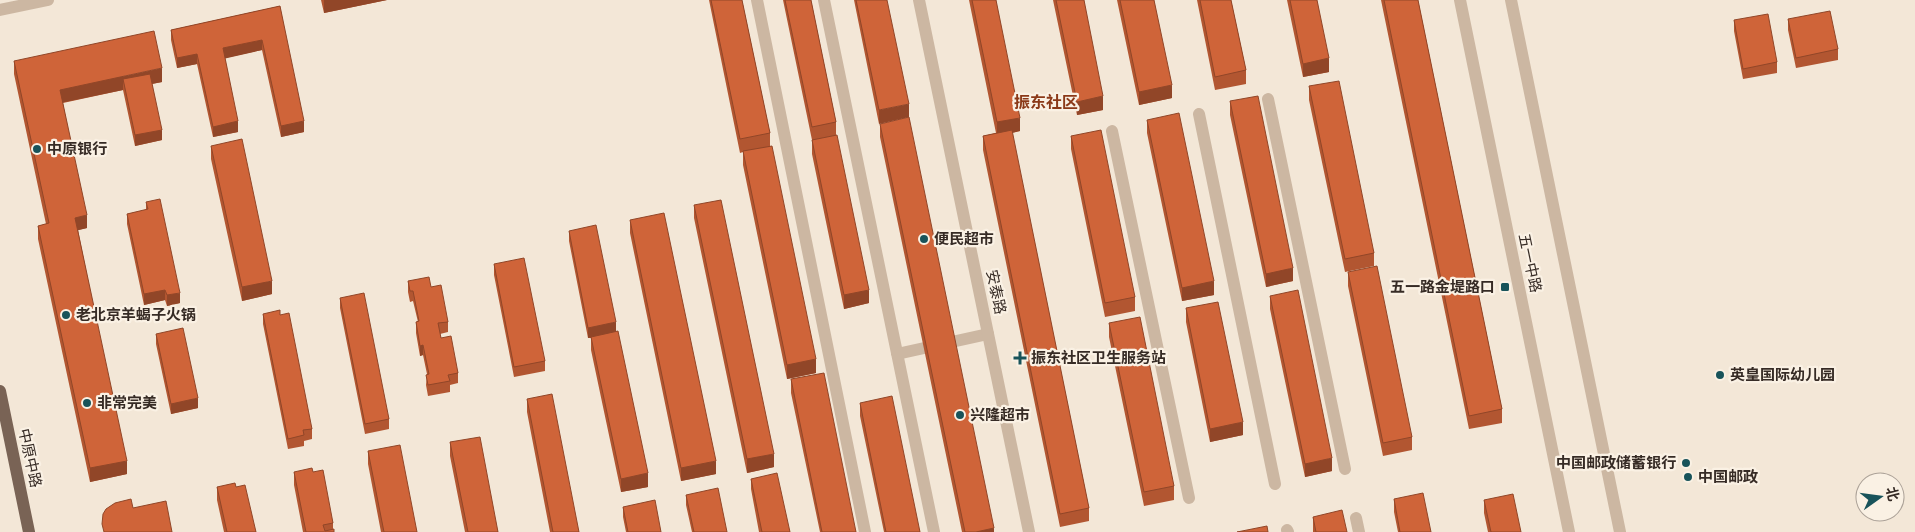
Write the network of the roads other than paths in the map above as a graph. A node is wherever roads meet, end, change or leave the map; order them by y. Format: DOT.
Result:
graph roads {
  1 [pos="48,0"];
  2 [pos="757,0"];
  3 [pos="824,0"];
  4 [pos="919,0"];
  5 [pos="1460,0"];
  6 [pos="1511,0"];
  7 [pos="0,10"];
  8 [pos="1268,99"];
  9 [pos="1199,114"];
  10 [pos="1112,131"];
  11 [pos="988,334"];
  12 [pos="897,354"];
  13 [pos="0,391"];
  14 [pos="1344,469"];
  15 [pos="1275,484"];
  16 [pos="1189,498"];
  17 [pos="1356,518"];
  18 [pos="29,532"];
  19 [pos="865,532"];
  20 [pos="934,532"];
  21 [pos="1028,532"];
  22 [pos="1359,532"];
  23 [pos="1569,532"];
  24 [pos="1620,532"];
  1 -- 7 [label="street"];
  2 -- 19 [label="street"];
  3 -- 12 [label="street"];
  4 -- 11 [label="street, 安泰路"];
  5 -- 23 [label="street, 五一中路"];
  6 -- 24 [label="street"];
  8 -- 14 [label="street"];
  9 -- 15 [label="street"];
  10 -- 16 [label="street"];
  11 -- 12 [label="street"];
  11 -- 21 [label="street, 安泰路"];
  12 -- 20 [label="street"];
  13 -- 18 [label="main road, 中原中路"];
  17 -- 22 [label="street"];
}
